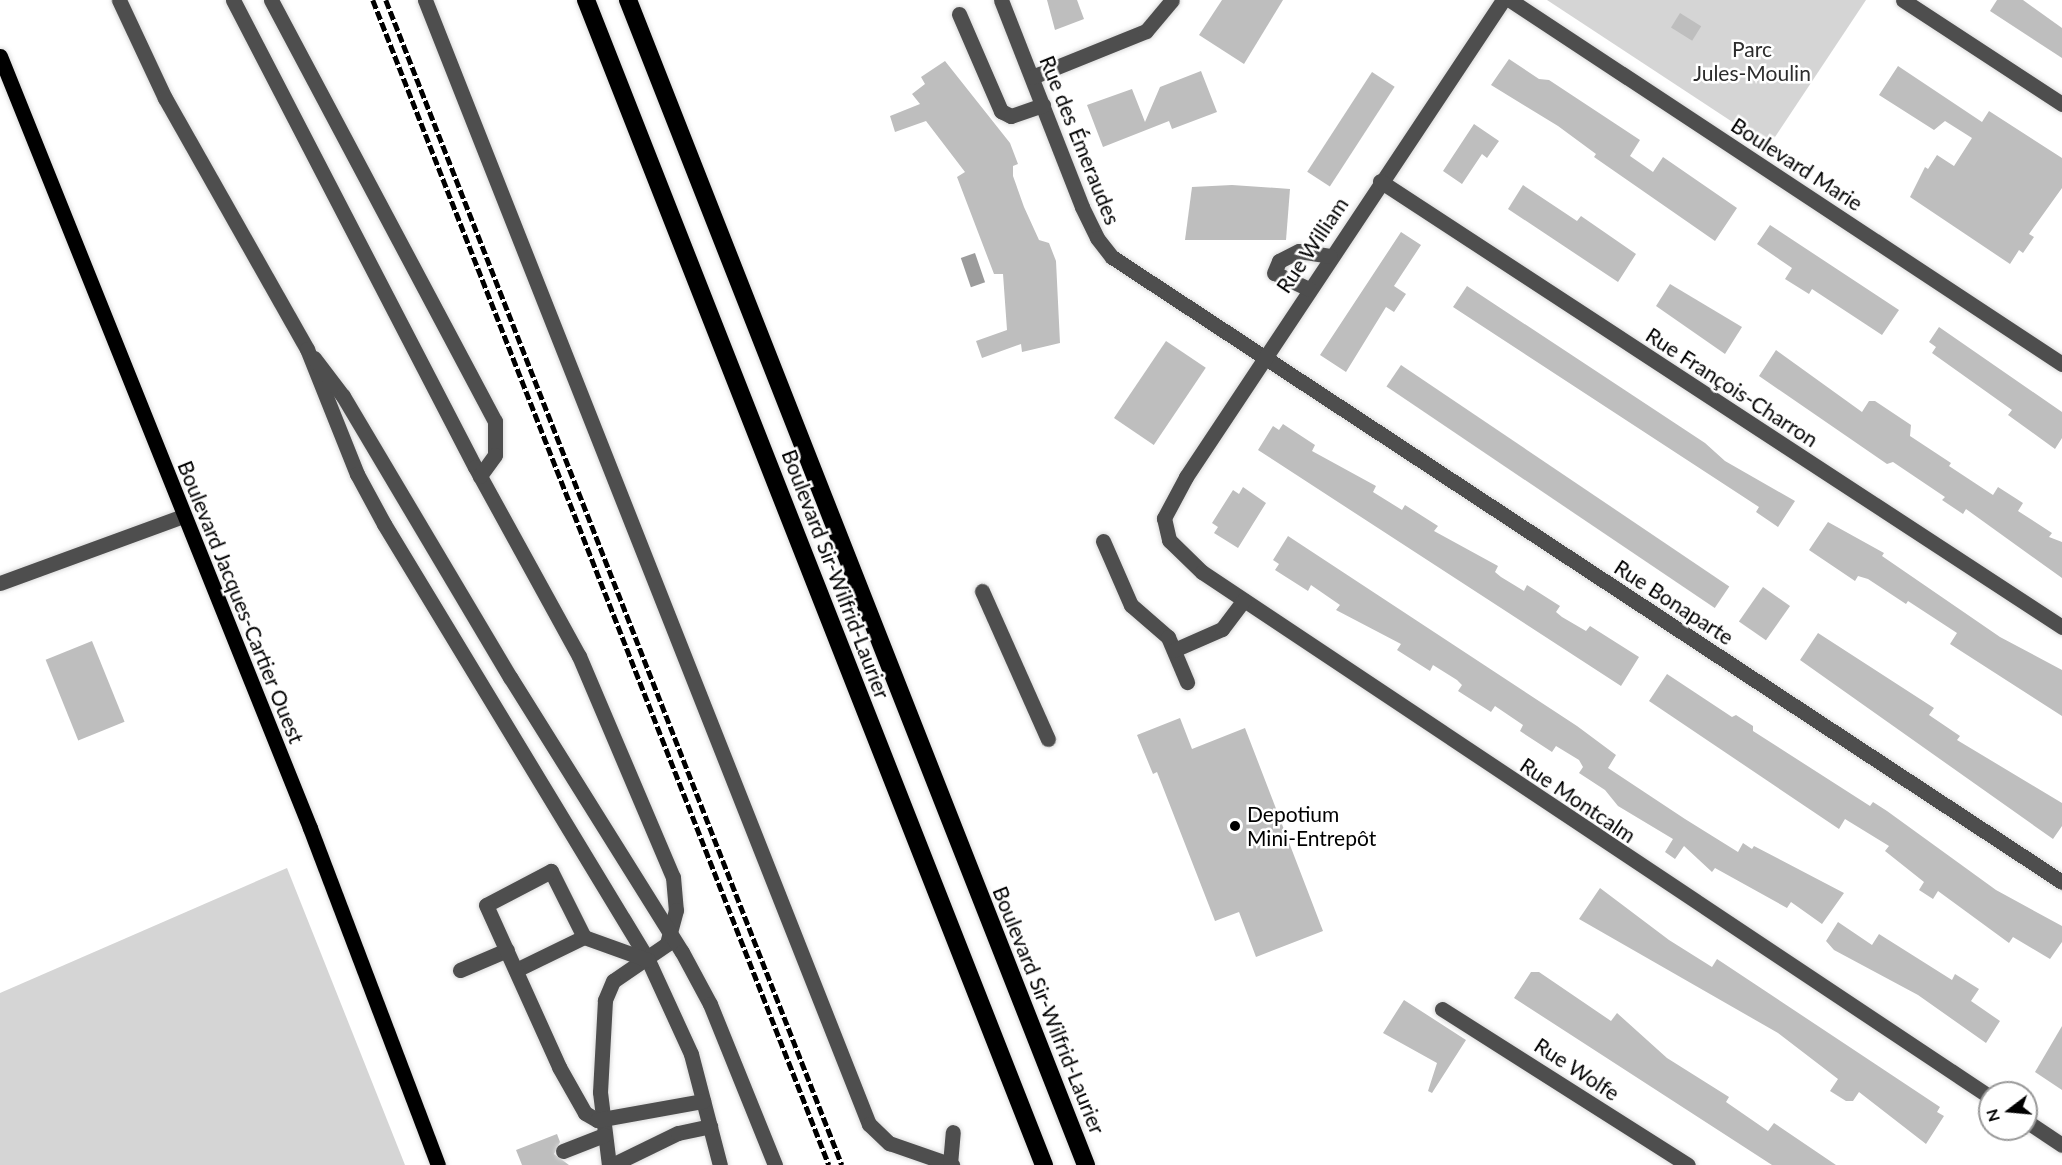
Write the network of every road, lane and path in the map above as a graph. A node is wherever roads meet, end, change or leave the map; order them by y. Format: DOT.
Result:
graph roads {
  1 [pos="119,0"];
  2 [pos="233,0"];
  3 [pos="271,0"];
  4 [pos="425,0"];
  5 [pos="586,0"];
  6 [pos="628,0"];
  7 [pos="1001,0"];
  8 [pos="1172,0"];
  9 [pos="1503,0"];
  10 [pos="1510,0"];
  11 [pos="1903,0"];
  12 [pos="959,14"];
  13 [pos="0,56"];
  14 [pos="1032,77"];
  15 [pos="2062,104"];
  16 [pos="1043,105"];
  17 [pos="1380,181"];
  18 [pos="1330,256"];
  19 [pos="1309,289"];
  20 [pos="307,349"];
  21 [pos="1263,358"];
  22 [pos="2062,364"];
  23 [pos="380,460"];
  24 [pos="357,474"];
  25 [pos="480,476"];
  26 [pos="183,516"];
  27 [pos="1164,518"];
  28 [pos="1102,541"];
  29 [pos="0,583"];
  30 [pos="982,591"];
  31 [pos="1244,600"];
  32 [pos="2062,627"];
  33 [pos="1173,650"];
  34 [pos="1187,682"];
  35 [pos="1048,739"];
  36 [pos="2062,882"];
  37 [pos="671,935"];
  38 [pos="584,937"];
  39 [pos="507,950"];
  40 [pos="648,960"];
  41 [pos="460,970"];
  42 [pos="516,970"];
  43 [pos="1442,1009"];
  44 [pos="1978,1090"];
  45 [pos="704,1101"];
  46 [pos="603,1119"];
  47 [pos="710,1126"];
  48 [pos="2038,1129"];
  49 [pos="953,1132"];
  50 [pos="604,1135"];
  51 [pos="2062,1145"];
  52 [pos="564,1151"];
  53 [pos="951,1164"];
  54 [pos="438,1165"];
  55 [pos="610,1165"];
  56 [pos="720,1165"];
  57 [pos="775,1165"];
  58 [pos="1044,1165"];
  59 [pos="1086,1165"];
  60 [pos="1688,1165"];
  1 -- 20 [label="street"];
  2 -- 25 [label="street"];
  3 -- 25 [label="street"];
  4 -- 53 [label="street"];
  5 -- 58 [label="highway, Boulevard Sir-Wilfrid-Laurier"];
  6 -- 59 [label="highway, Boulevard Sir-Wilfrid-Laurier"];
  7 -- 14 [label="street, Rue des Émeraudes"];
  8 -- 14 [label="street"];
  9 -- 17 [label="street, Rue William"];
  10 -- 22 [label="street, Boulevard Marie"];
  11 -- 15 [label="street"];
  12 -- 16 [label="street"];
  13 -- 26 [label="main road, Boulevard Jacques-Cartier Ouest"];
  14 -- 16 [label="street, Rue des Émeraudes"];
  16 -- 21 [label="street, Rue des Émeraudes"];
  17 -- 18 [label="street, Rue William"];
  17 -- 32 [label="street, Rue François-Charron"];
  18 -- 19 [label="street, Rue William"];
  18 -- 19 [label="street"];
  19 -- 21 [label="street, Rue William"];
  20 -- 23 [label="street"];
  20 -- 24 [label="street"];
  21 -- 27 [label="street, Rue William"];
  21 -- 36 [label="street, Rue Bonaparte"];
  23 -- 24 [label="street"];
  23 -- 37 [label="street"];
  24 -- 40 [label="street"];
  25 -- 37 [label="street"];
  26 -- 29 [label="street"];
  26 -- 54 [label="main road, Boulevard Jacques-Cartier Ouest"];
  27 -- 31 [label="street, Rue Montcalm"];
  28 -- 33 [label="street"];
  30 -- 35 [label="street"];
  31 -- 33 [label="street"];
  31 -- 44 [label="street, Rue Montcalm"];
  33 -- 34 [label="street"];
  37 -- 40 [label="street"];
  37 -- 57 [label="street"];
  38 -- 39 [label="street"];
  38 -- 40 [label="street"];
  38 -- 42 [label="street"];
  39 -- 41 [label="street"];
  39 -- 42 [label="street"];
  40 -- 45 [label="street"];
  40 -- 46 [label="street"];
  42 -- 46 [label="street"];
  43 -- 60 [label="street, Rue Wolfe"];
  45 -- 46 [label="street"];
  45 -- 47 [label="street"];
  46 -- 50 [label="street"];
  47 -- 55 [label="street"];
  47 -- 56 [label="street"];
  48 -- 51 [label="street"];
  49 -- 53 [label="street"];
  50 -- 52 [label="street"];
  50 -- 55 [label="street"];
}
